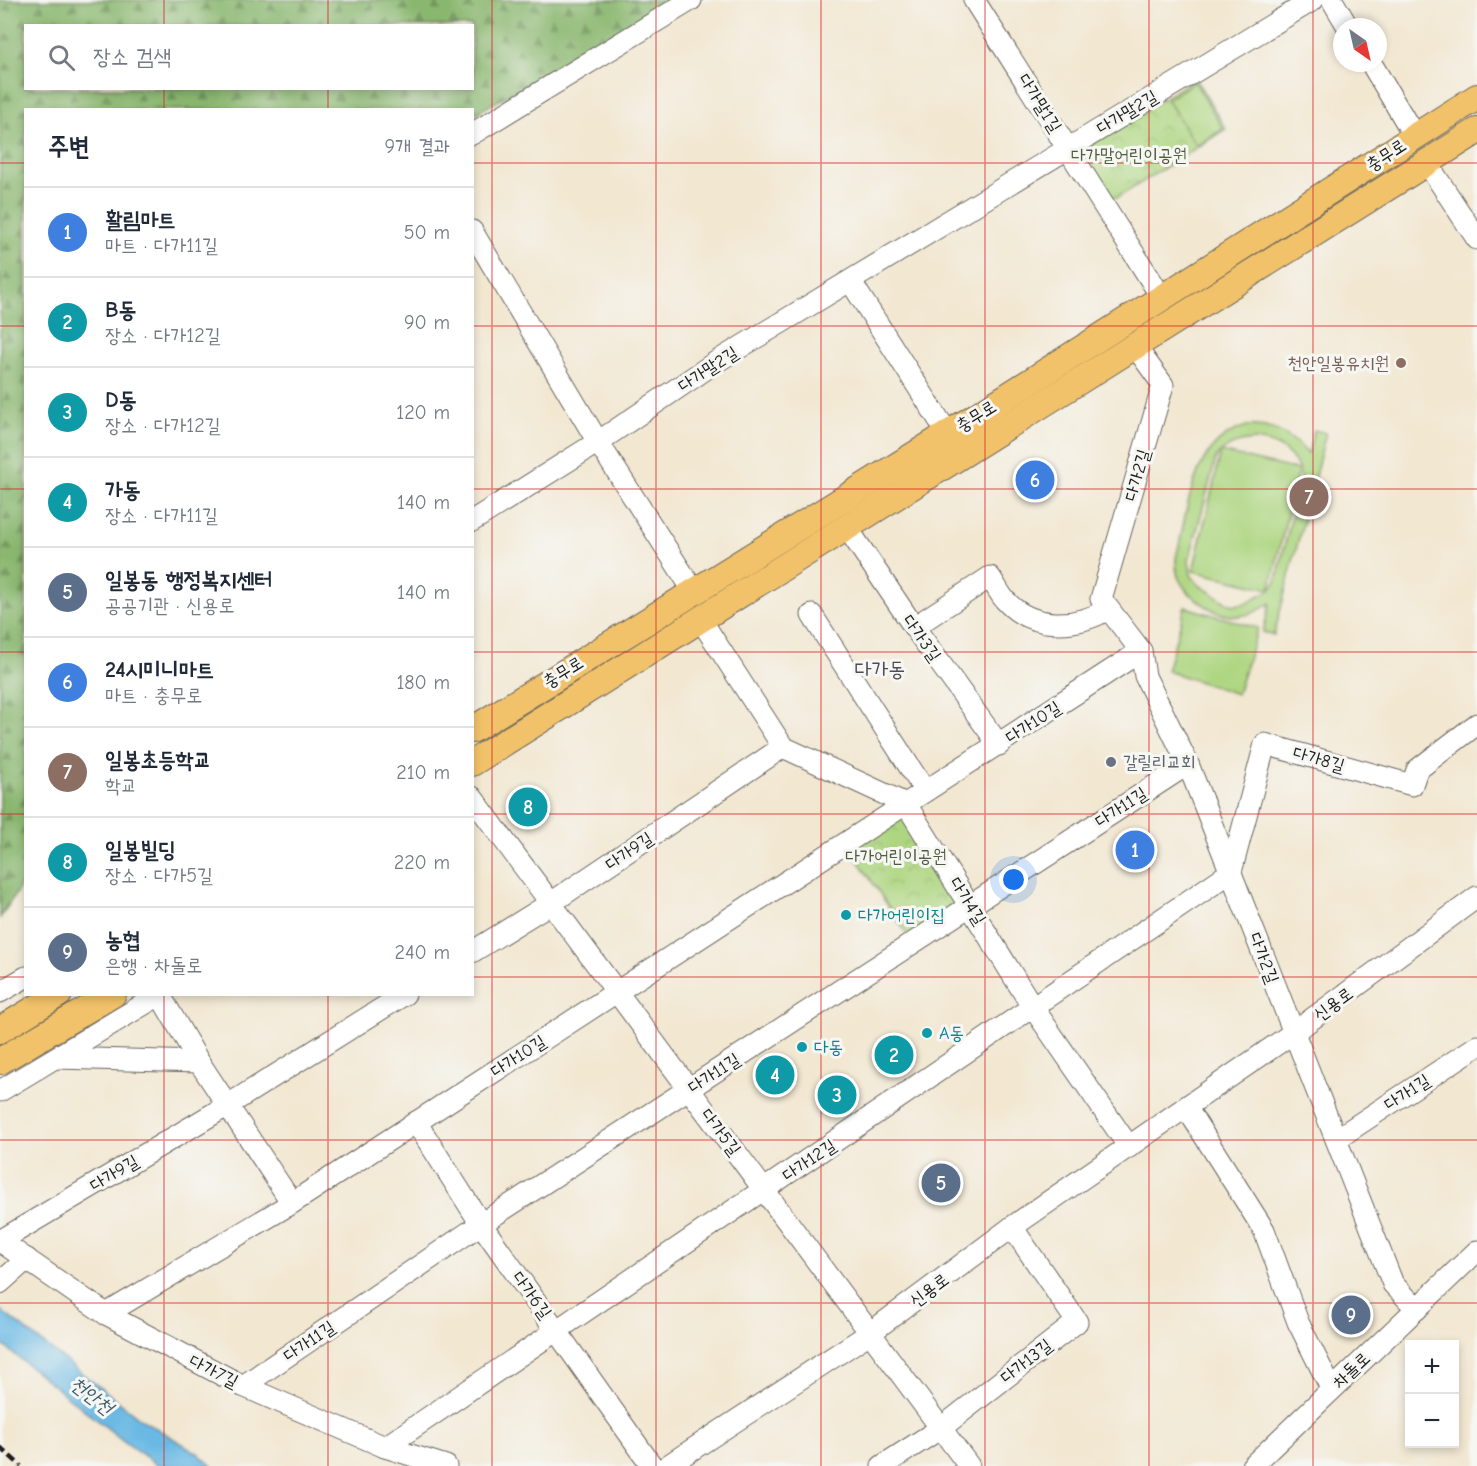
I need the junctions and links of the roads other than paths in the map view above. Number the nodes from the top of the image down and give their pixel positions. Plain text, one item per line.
1 (691, 0) edge
2 (974, 0) edge
3 (1313, 0) edge
4 (1332, 0) edge
5 (1343, 18) edge
6 (1376, 72) edge
7 (1477, 97) edge
8 (1477, 131) edge
9 (474, 133) edge
10 (1415, 137) junction
11 (1068, 148) junction
12 (1427, 163) junction
13 (474, 234) edge
14 (1477, 238) edge
15 (851, 282) junction
16 (1162, 298) junction
17 (1136, 346) junction
18 (948, 434) junction
19 (598, 442) junction
20 (474, 520) edge
21 (848, 529) junction
22 (693, 590) junction
23 (1108, 609) junction
24 (812, 615) dead end
25 (701, 620) junction
26 (914, 627) junction
27 (1141, 651) junction
28 (1477, 724) edge
29 (474, 729) edge
30 (999, 745) junction
31 (783, 747) junction
32 (474, 762) edge
33 (1188, 764) junction
34 (925, 791) junction
35 (474, 800) edge
36 (906, 804) junction
37 (1232, 872) junction
38 (1477, 897) edge
39 (551, 903) junction
40 (970, 905) junction
41 (474, 951) edge
42 (24, 978) edge
43 (0, 992) edge
44 (617, 992) junction
45 (110, 996) edge
46 (159, 996) edge
47 (162, 996) edge
48 (402, 996) edge
49 (51, 1000) edge
50 (1032, 1006) junction
51 (0, 1030) edge
52 (1293, 1033) junction
53 (1477, 1046) edge
54 (57, 1058) junction
55 (0, 1061) edge
56 (199, 1062) junction
57 (689, 1089) junction
58 (0, 1091) edge
59 (228, 1105) junction
60 (1186, 1107) junction
61 (416, 1122) junction
62 (1338, 1138) junction
63 (1129, 1147) junction
64 (764, 1190) junction
65 (292, 1203) junction
66 (481, 1224) junction
67 (1012, 1227) junction
68 (0, 1241) edge
69 (1477, 1251) edge
70 (24, 1263) junction
71 (0, 1283) edge
72 (1417, 1309) junction
73 (106, 1314) junction
74 (558, 1331) junction
75 (870, 1333) junction
76 (243, 1386) junction
77 (1331, 1388) junction
78 (941, 1428) junction
79 (385, 1447) junction
80 (446, 1466) edge
81 (652, 1466) edge
82 (668, 1466) edge
83 (882, 1466) edge
84 (969, 1466) edge
85 (1252, 1466) edge

1 - 9 street
2 - 11 street, 다가말1길
3 - 11 street, 다가말2길
4 - 5 street
6 - 10 street
7 - 10 main road, 충무로
8 - 12 main road, 충무로
10 - 16 main road, 충무로
11 - 15 street, 다가말2길
11 - 16 street, 다가말1길
12 - 14 street
12 - 17 main road, 충무로
13 - 19 street
15 - 18 street
15 - 19 street, 다가말2길
16 - 18 main road, 충무로
17 - 21 main road, 충무로
17 - 23 street, 다가2길
18 - 22 main road, 충무로
19 - 20 street, 다가말2길
19 - 22 street
21 - 25 main road, 충무로
21 - 26 street, 다가3길
22 - 29 main road, 충무로
23 - 26 street
23 - 27 street, 다가2길
24 - 34 street
25 - 31 street
25 - 32 main road, 충무로
26 - 30 street, 다가3길
27 - 30 street, 다가10길
27 - 33 street, 다가2길
28 - 37 street, 다가8길
30 - 34 street, 다가10길
31 - 36 street
31 - 39 street, 다가9길
33 - 37 street, 다가2길
33 - 40 street, 다가11길
34 - 36 street, 다가10길
35 - 39 street, 다가5길
36 - 40 street, 다가4길
36 - 44 street, 다가10길
37 - 50 street, 다가12길
37 - 52 street, 다가2길
38 - 52 street, 신용로
39 - 41 street, 다가9길
39 - 44 street, 다가5길
40 - 50 street, 다가4길
40 - 57 street, 다가11길
42 - 43 street
44 - 57 street, 다가5길
44 - 61 street, 다가10길
45 - 55 main road
46 - 54 street
47 - 56 street
48 - 59 street, 다가9길
49 - 51 main road
50 - 63 street, 다가4길
50 - 64 street, 다가12길
52 - 60 street, 신용로
52 - 62 street, 다가2길
53 - 62 street, 다가1길
54 - 56 street
54 - 58 street
56 - 59 street
57 - 64 street, 다가5길
57 - 66 street, 다가11길
59 - 65 street
59 - 68 street, 다가9길
60 - 63 street, 신용로
60 - 77 street
61 - 65 street, 다가10길
61 - 66 street, 다가6길
62 - 72 street, 다가2길
63 - 67 street, 신용로
64 - 74 street, 다가12길
64 - 75 street, 다가5길
65 - 73 street, 다가10길
66 - 74 street, 다가6길
66 - 76 street, 다가11길
67 - 75 street, 신용로
67 - 78 street, 다가13길
68 - 70 street, 다가7길
69 - 72 street, 차돌로
70 - 71 street
70 - 73 street, 다가7길
72 - 77 street, 차돌로
73 - 76 street, 다가7길
74 - 79 street, 다가12길
74 - 81 street, 다가6길
75 - 78 street, 다가5길
75 - 82 street, 신용로
76 - 79 street, 다가7길
77 - 85 street, 차돌로
78 - 83 street, 다가13길
78 - 84 street, 다가5길
79 - 80 street, 다가7길

